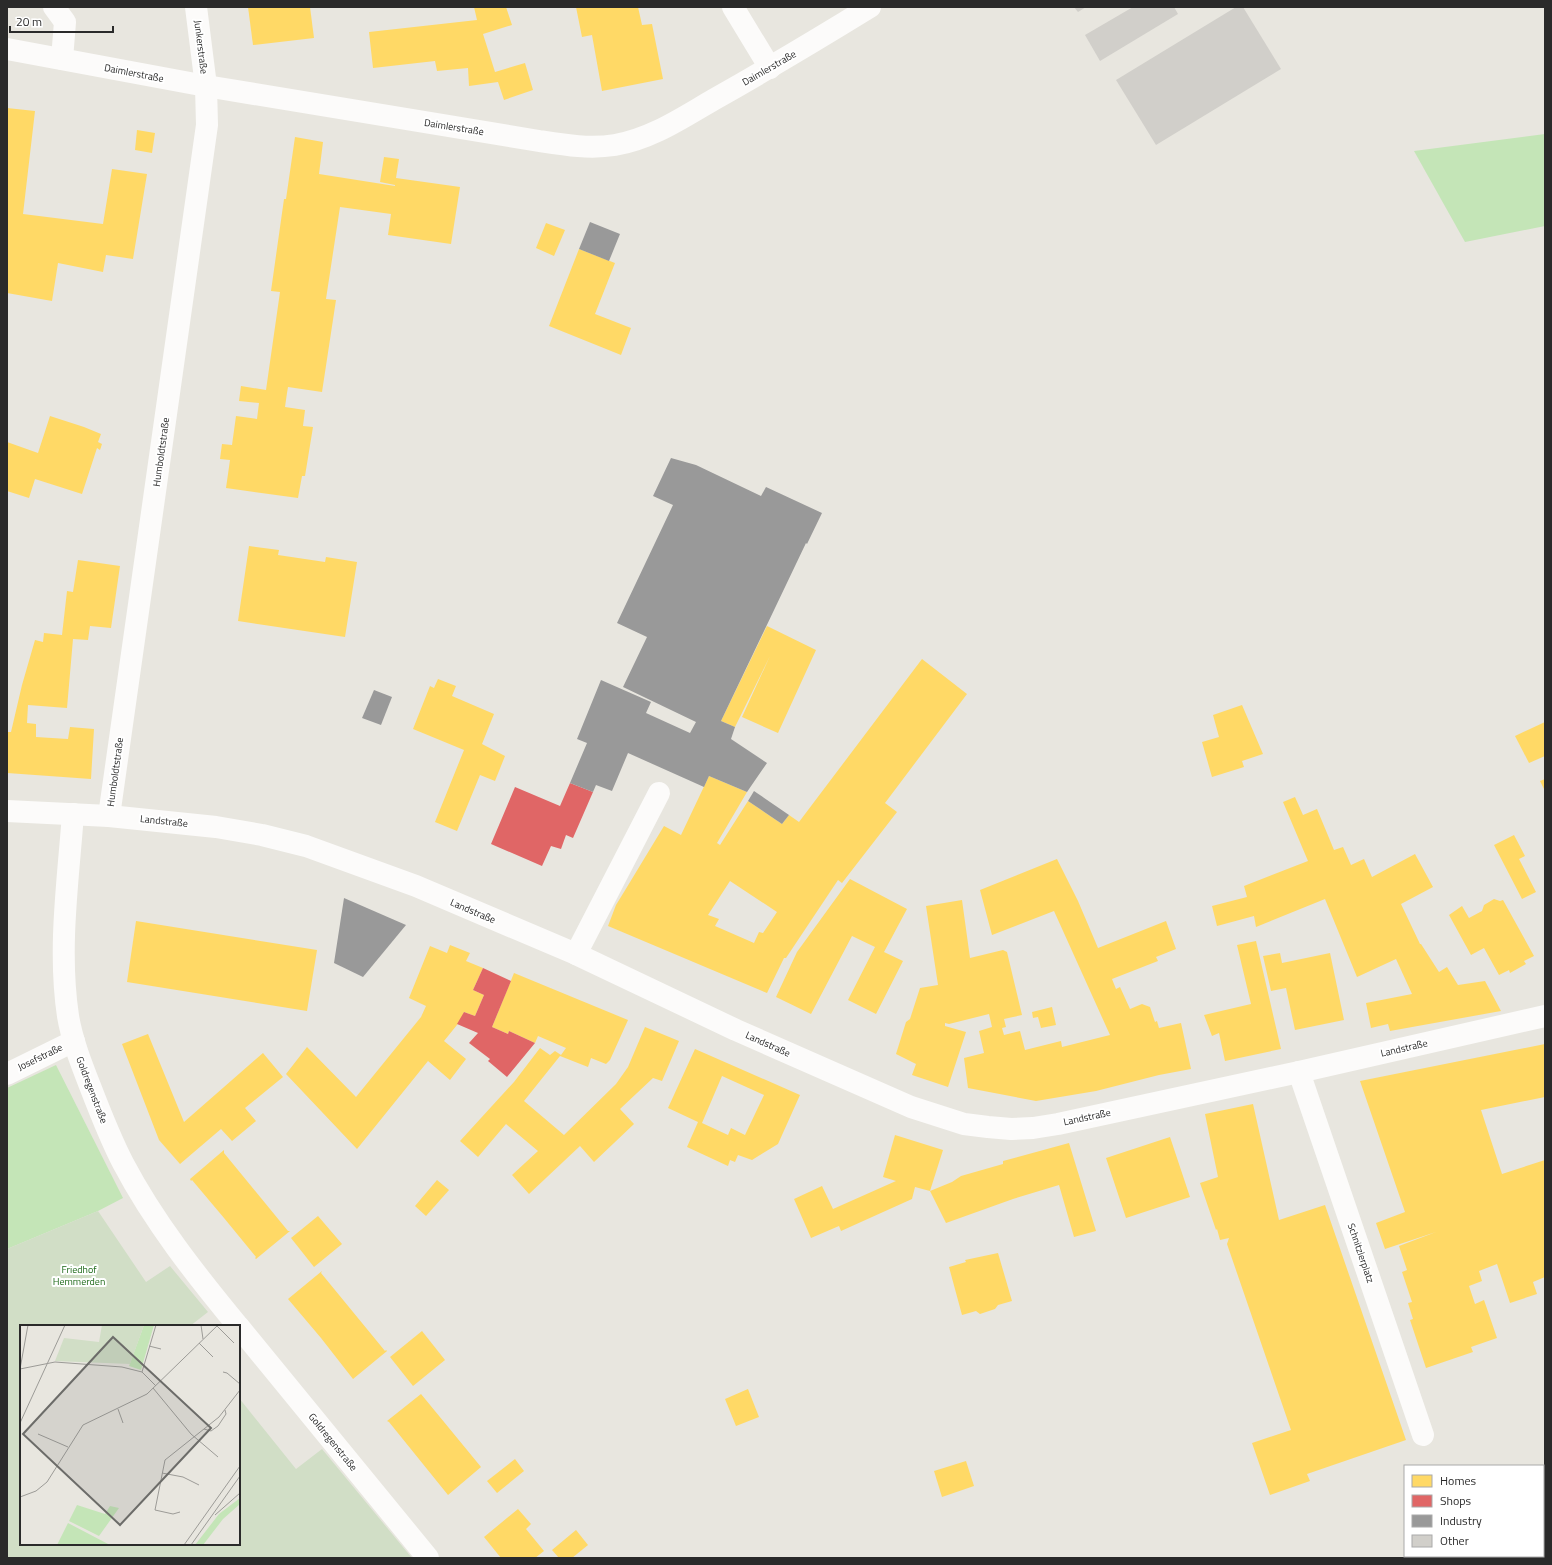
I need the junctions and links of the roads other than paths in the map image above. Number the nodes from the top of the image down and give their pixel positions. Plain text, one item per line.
1 (54, 7) edge
2 (196, 7) edge
3 (733, 7) edge
4 (870, 7) edge
5 (7, 49) edge
6 (62, 59) junction
7 (770, 68) junction
8 (206, 86) junction
9 (659, 793) dead end
10 (7, 811) edge
11 (73, 814) junction
12 (109, 816) junction
13 (576, 954) junction
14 (1545, 1016) edge
15 (74, 1041) junction
16 (1299, 1072) junction
17 (7, 1074) edge
18 (238, 1325) edge
19 (240, 1327) edge
20 (1424, 1435) dead end
21 (428, 1558) edge

1 - 6 street
2 - 8 street, Junkerstraße
3 - 7 street
4 - 7 street, Daimlerstraße
5 - 6 street, Daimlerstraße
6 - 8 street, Daimlerstraße
7 - 8 street, Daimlerstraße
8 - 12 street, Humboldtstraße
9 - 13 street
10 - 11 street, Landstraße
11 - 12 street, Landstraße
11 - 15 street, Goldregenstraße
12 - 13 street, Landstraße
13 - 16 street, Landstraße
14 - 16 street, Landstraße
15 - 17 street, Josefstraße
15 - 18 street, Goldregenstraße
16 - 20 street, Schnitzlerplatz
19 - 21 street, Goldregenstraße

